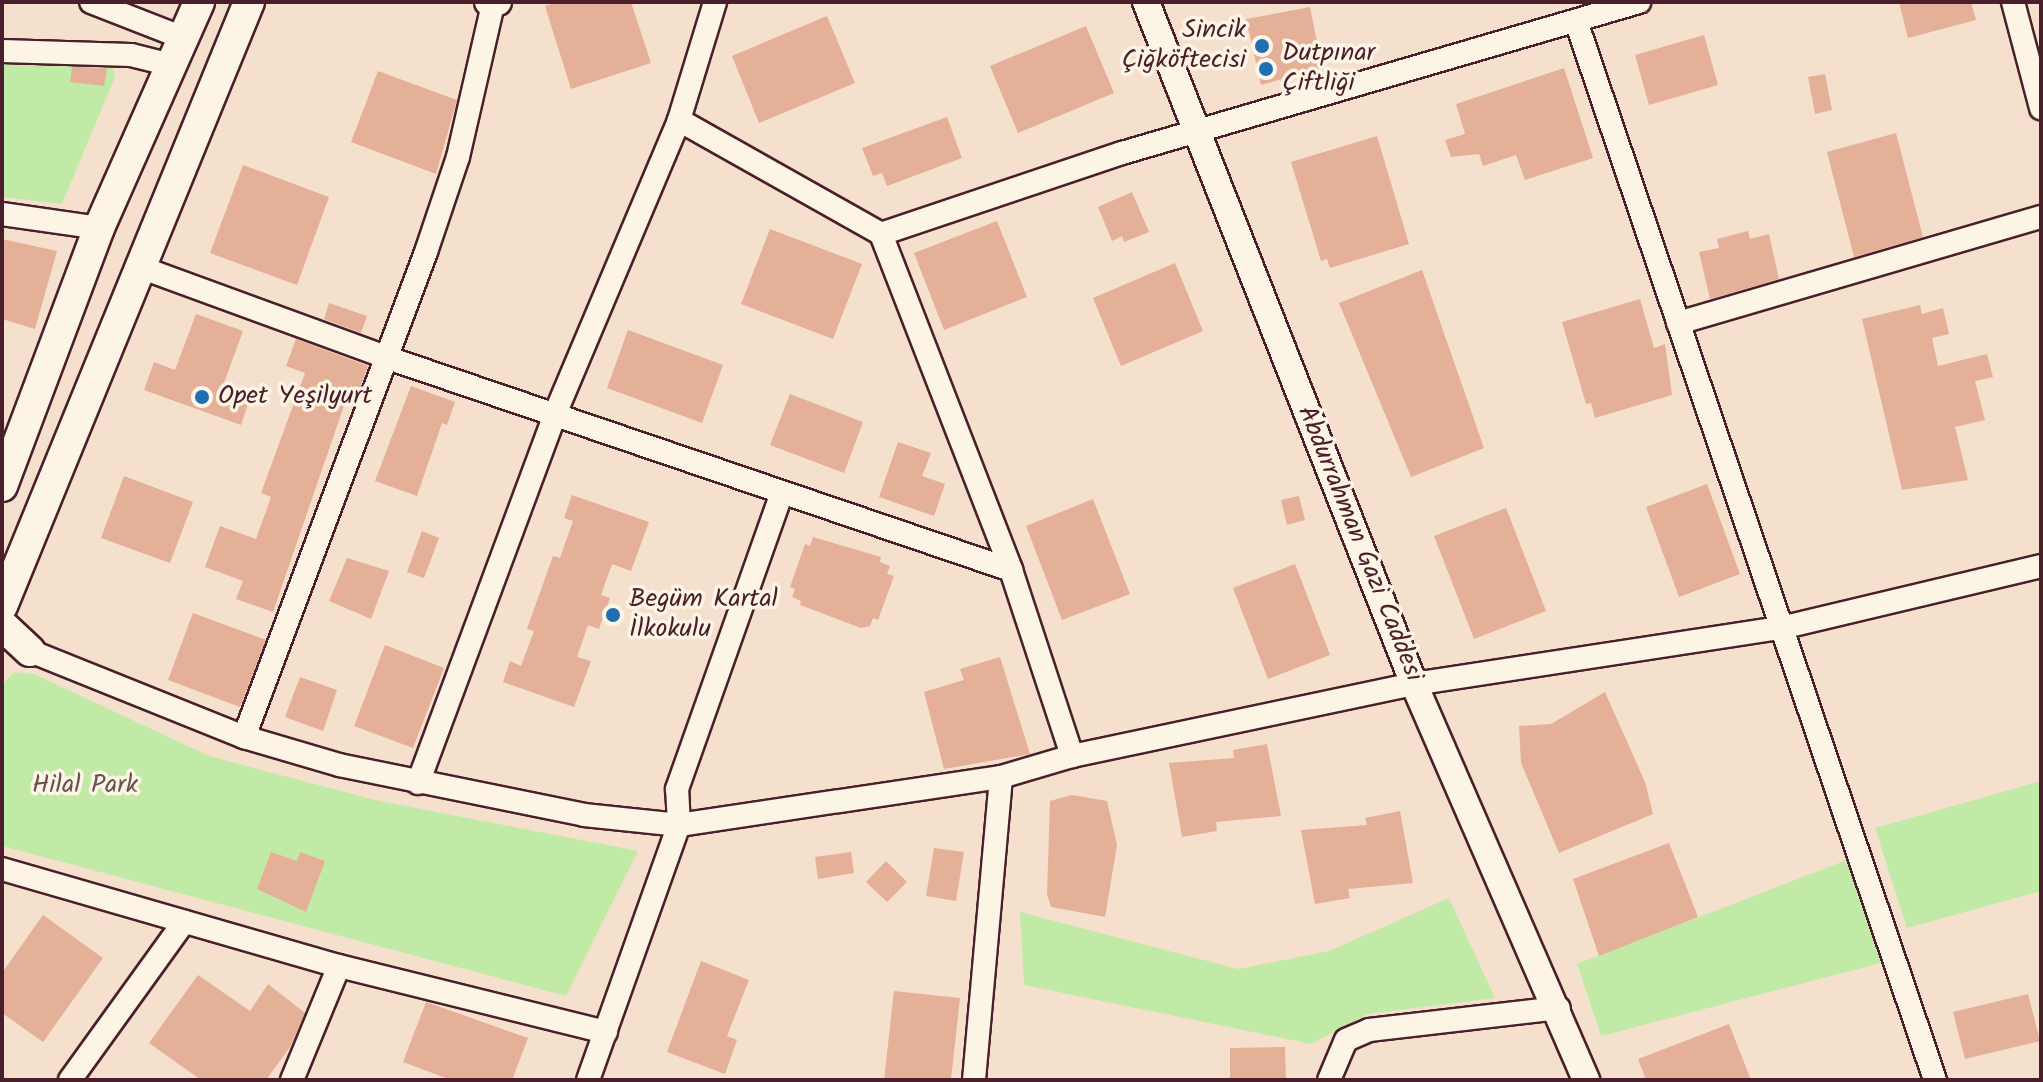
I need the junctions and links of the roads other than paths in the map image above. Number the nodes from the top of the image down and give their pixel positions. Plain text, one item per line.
1 (91, 2) edge
2 (199, 2) edge
3 (249, 2) edge
4 (715, 2) edge
5 (1146, 2) edge
6 (1639, 2) edge
7 (2013, 2) edge
8 (493, 3) edge
9 (1576, 21) junction
10 (181, 37) junction
11 (2, 51) edge
12 (167, 64) junction
13 (2041, 108) edge
14 (679, 120) junction
15 (1196, 131) junction
16 (2, 214) edge
17 (2041, 217) edge
18 (99, 228) junction
19 (881, 234) junction
20 (137, 266) junction
21 (1678, 323) junction
22 (388, 358) junction
23 (555, 414) junction
24 (2, 486) edge
25 (782, 493) junction
26 (2041, 566) edge
27 (1011, 570) junction
28 (2, 606) edge
29 (2, 625) edge
30 (1781, 628) junction
31 (16, 651) edge
32 (1414, 684) junction
33 (244, 737) junction
34 (1072, 756) junction
35 (1001, 777) junction
36 (418, 783) junction
37 (679, 825) junction
38 (2, 869) edge
39 (184, 922) junction
40 (339, 966) junction
41 (1559, 1008) junction
42 (606, 1032) junction
43 (302, 1057) junction
44 (70, 1080) edge
45 (284, 1080) edge
46 (292, 1080) edge
47 (588, 1080) edge
48 (974, 1080) edge
49 (1329, 1080) edge
50 (1586, 1080) edge
51 (1935, 1080) edge

1 - 10 street
2 - 10 main road
3 - 20 main road
4 - 14 street
5 - 15 street, Abdurrahman Gazi Caddesi
6 - 9 street
7 - 13 street
8 - 22 street
9 - 15 street
9 - 21 street
10 - 12 main road
11 - 12 street
12 - 18 main road
14 - 19 street
14 - 23 street
15 - 19 street
15 - 32 street, Abdurrahman Gazi Caddesi
16 - 18 street
17 - 21 street
18 - 24 main road
19 - 27 street
20 - 22 street
20 - 28 main road
21 - 30 street
22 - 23 street
22 - 33 street
23 - 25 street
23 - 36 street
25 - 27 street
25 - 37 street
26 - 30 street
27 - 34 street
29 - 31 main road
30 - 32 street
30 - 51 street
31 - 33 street
32 - 34 street
32 - 41 street, Abdurrahman Gazi Caddesi
33 - 36 street
34 - 35 street
35 - 37 street
35 - 48 street
36 - 37 street
37 - 42 street
38 - 39 street
39 - 40 street
39 - 44 street
40 - 42 street
40 - 43 street
41 - 49 street
41 - 50 street, Abdurrahman Gazi Caddesi
42 - 47 street
43 - 45 street
43 - 46 street

